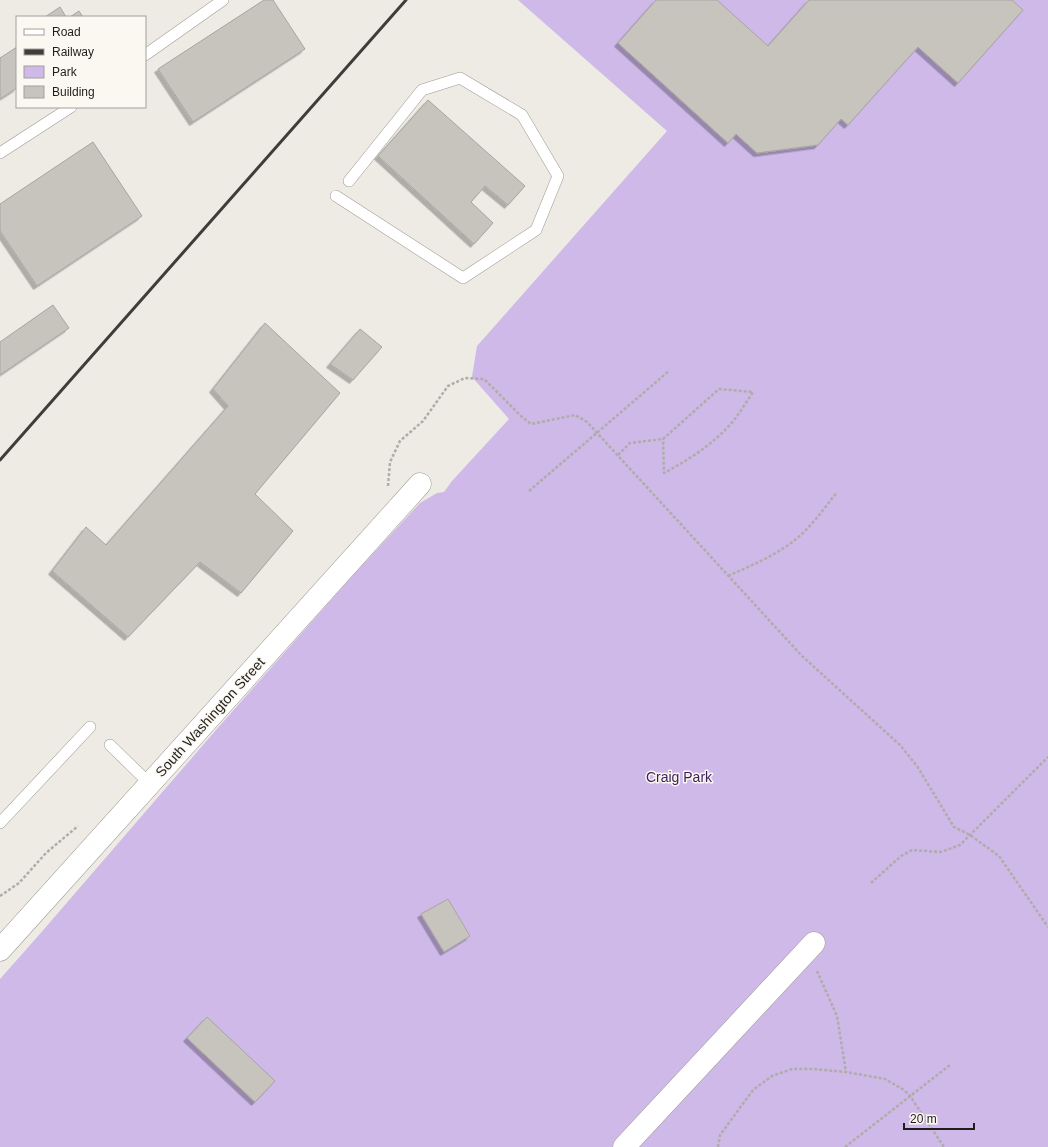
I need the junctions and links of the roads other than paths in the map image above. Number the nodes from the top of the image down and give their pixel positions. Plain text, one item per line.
1 (223, 0) edge
2 (146, 54) edge
3 (69, 108) edge
4 (0, 152) edge
5 (349, 181) dead end
6 (336, 196) dead end
7 (420, 484) dead end
8 (90, 727) dead end
9 (110, 745) dead end
10 (150, 784) junction
11 (0, 823) edge
12 (810, 947) road end
13 (0, 950) edge
14 (624, 1147) edge

1 - 2 lane
3 - 4 lane
5 - 6 lane
7 - 10 street, South Washington Street
8 - 11 lane
9 - 10 lane
10 - 13 street, South Washington Street
12 - 14 street

